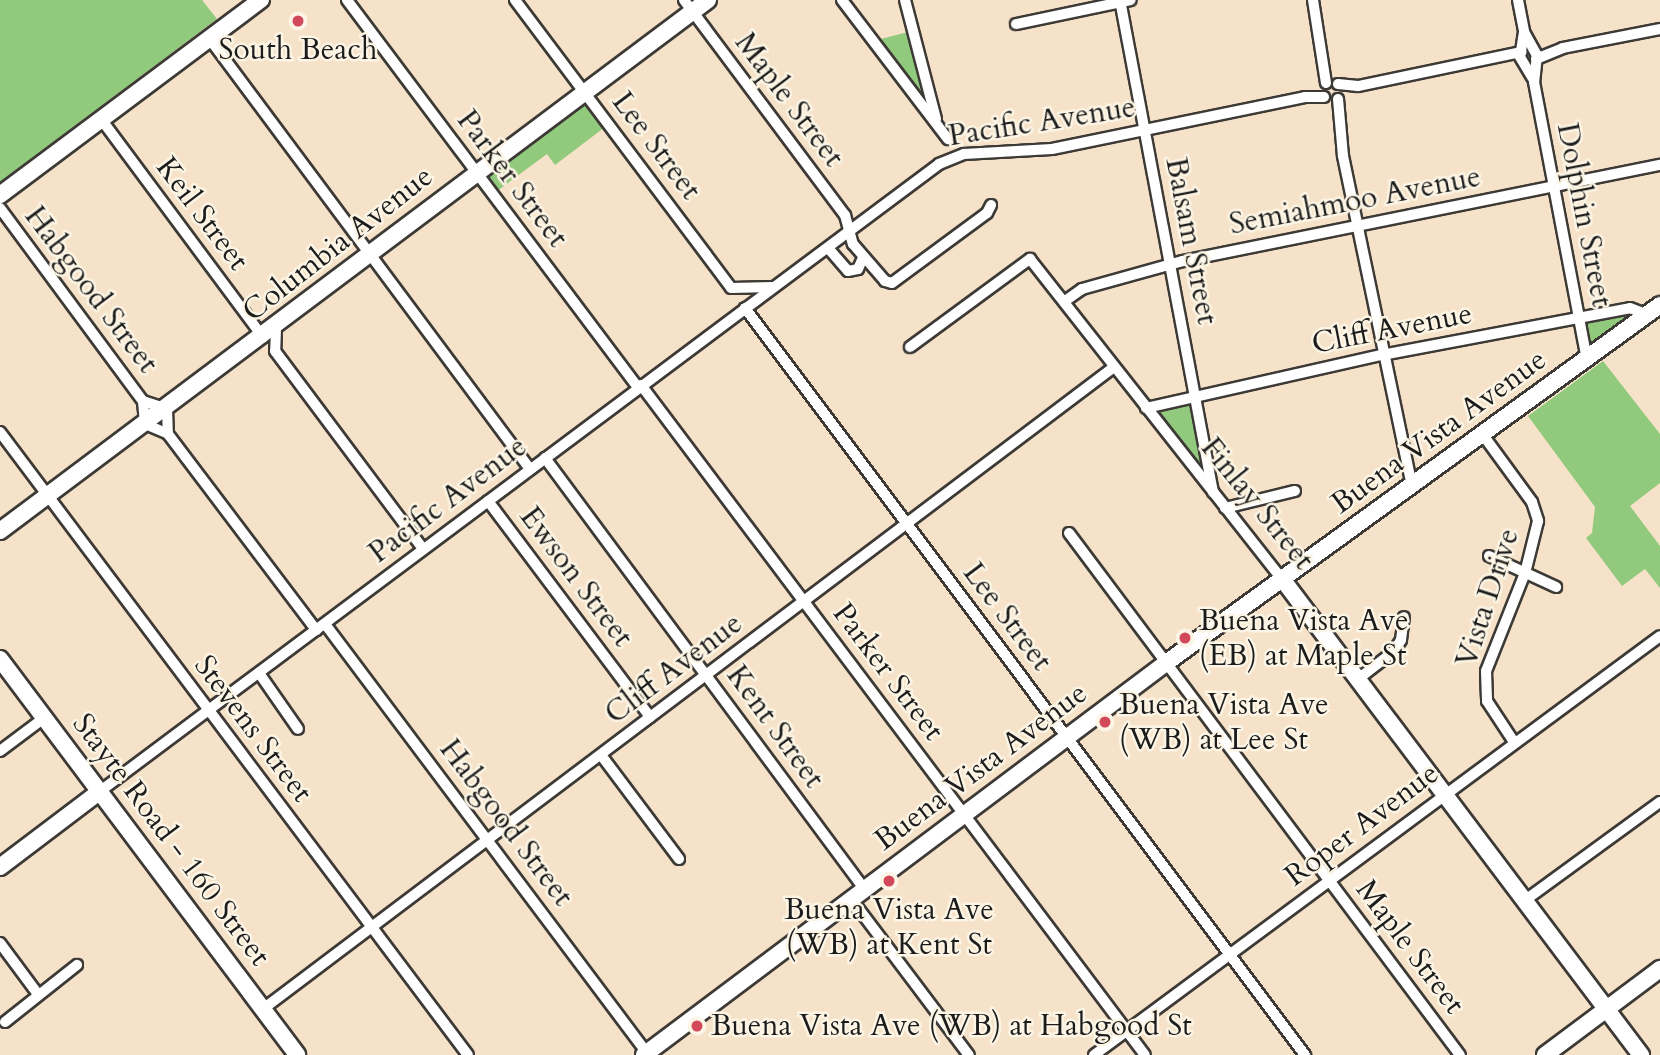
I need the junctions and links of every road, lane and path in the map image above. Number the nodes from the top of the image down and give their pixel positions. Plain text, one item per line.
1 (261, 0) edge
2 (347, 0) edge
3 (515, 0) edge
4 (708, 0) edge
5 (842, 0) edge
6 (905, 0) edge
7 (1313, 0) edge
8 (1518, 0) edge
9 (1124, 1) edge
10 (688, 6) edge
11 (1016, 24) dead end
12 (1660, 29) edge
13 (209, 38) junction
14 (1528, 55) junction
15 (1331, 91) junction
16 (584, 92) junction
17 (102, 119) junction
18 (939, 127) junction
19 (1144, 131) junction
20 (948, 139) dead end
21 (1660, 165) edge
22 (477, 173) junction
23 (1553, 186) junction
24 (0, 195) edge
25 (991, 205) dead end
26 (0, 208) edge
27 (1357, 225) junction
28 (849, 232) junction
29 (828, 248) junction
30 (371, 256) junction
31 (863, 258) junction
32 (1171, 265) junction
33 (774, 287) junction
34 (1065, 301) junction
35 (745, 308) junction
36 (1654, 310) edge
37 (1579, 318) junction
38 (264, 337) junction
39 (910, 347) dead end
40 (275, 351) junction
41 (1382, 355) junction
42 (1587, 359) junction
43 (1114, 367) junction
44 (640, 387) junction
45 (1197, 396) junction
46 (143, 401) junction
47 (167, 408) junction
48 (1146, 408) junction
49 (145, 424) junction
50 (0, 432) edge
51 (168, 434) junction
52 (1483, 435) junction
53 (545, 458) junction
54 (530, 469) junction
55 (1412, 488) junction
56 (1296, 491) dead end
57 (1213, 492) junction
58 (48, 496) junction
59 (488, 500) junction
60 (1225, 508) junction
61 (907, 525) junction
62 (0, 531) edge
63 (1069, 533) dead end
64 (423, 549) junction
65 (1489, 556) dead end
66 (1525, 573) junction
67 (1283, 580) junction
68 (1556, 587) dead end
69 (804, 602) junction
70 (1404, 617) dead end
71 (320, 627) junction
72 (1660, 636) edge
73 (0, 659) edge
74 (1166, 663) junction
75 (259, 673) junction
76 (707, 675) junction
77 (1358, 679) junction
78 (208, 711) junction
79 (650, 717) junction
80 (44, 718) junction
81 (298, 729) dead end
82 (1067, 738) junction
83 (1514, 742) junction
84 (0, 751) edge
85 (601, 755) junction
86 (99, 792) junction
87 (1444, 794) junction
88 (1660, 802) edge
89 (965, 815) junction
90 (489, 839) junction
91 (679, 859) dead end
92 (0, 867) edge
93 (1329, 880) junction
94 (859, 895) junction
95 (1524, 901) junction
96 (372, 926) junction
97 (0, 943) edge
98 (1229, 954) junction
99 (77, 965) dead end
100 (1660, 969) edge
101 (37, 993) junction
102 (262, 1009) junction
103 (1606, 1009) junction
104 (5, 1022) dead end
105 (1127, 1031) junction
106 (646, 1054) edge
107 (297, 1055) edge
108 (468, 1055) edge
109 (969, 1055) edge
110 (1094, 1055) edge
111 (1145, 1055) edge
112 (1305, 1055) edge
113 (1460, 1055) edge
114 (1545, 1055) edge
115 (1641, 1055) edge

1 - 13 street
2 - 22 street, Parker Street
3 - 16 street, Lee Street
4 - 10 street, Columbia Avenue
5 - 18 street
6 - 18 street
7 - 15 street
8 - 14 street
9 - 11 street
9 - 19 street, Balsam Street
10 - 16 street, Columbia Avenue
10 - 28 street, Maple Street
12 - 14 street, Pacific Avenue
13 - 17 street
13 - 30 street
14 - 15 street, Pacific Avenue
14 - 23 street, Dolphin Street
15 - 19 street, Pacific Avenue
15 - 27 street
16 - 22 street, Columbia Avenue
16 - 33 street, Lee Street
17 - 24 street
17 - 38 street, Keil Street
18 - 20 street
19 - 28 street, Pacific Avenue
19 - 32 street, Balsam Street
21 - 23 street, Semiahmoo Avenue
22 - 30 street, Columbia Avenue
22 - 44 street, Parker Street
23 - 27 street, Semiahmoo Avenue
23 - 37 street, Dolphin Street
25 - 31 street
26 - 46 street, Habgood Street
27 - 32 street, Semiahmoo Avenue
27 - 41 street
28 - 29 street, Pacific Avenue
28 - 31 street
29 - 31 street
29 - 33 street, Pacific Avenue
30 - 38 street, Columbia Avenue
30 - 54 street
32 - 34 street, Semiahmoo Avenue
32 - 45 street, Balsam Street
33 - 35 street, Pacific Avenue
34 - 39 street, Finlay Street
34 - 43 street, Finlay Street
35 - 44 street, Pacific Avenue
35 - 61 street, Lee Street
36 - 37 street, Cliff Avenue
36 - 42 street, Buena Vista Avenue
37 - 41 street, Cliff Avenue
37 - 42 street, Dolphin Street
38 - 40 street
38 - 40 street
38 - 47 street, Columbia Avenue
40 - 64 street
41 - 45 street, Cliff Avenue
41 - 55 street
42 - 52 street, Buena Vista Avenue
43 - 48 street, Finlay Street
43 - 61 street, Cliff Avenue
44 - 53 street, Pacific Avenue
44 - 69 street, Parker Street
45 - 48 street, Cliff Avenue
45 - 57 street, Balsam Street
46 - 47 street, Habgood Street
46 - 49 street, Habgood Street
47 - 49 street, Columbia Avenue
47 - 51 street, Habgood Street
48 - 57 street, Finlay Street
49 - 51 street, Habgood Street
49 - 58 street, Columbia Avenue
50 - 58 street, Stevens Street
51 - 71 street, Habgood Street
52 - 55 street, Buena Vista Avenue
52 - 66 street, Vista Drive
53 - 54 street, Pacific Avenue
53 - 76 street, Kent Street
54 - 59 street, Pacific Avenue
55 - 67 street, Buena Vista Avenue
56 - 60 street
57 - 60 street, Finlay Street
58 - 62 street, Columbia Avenue
58 - 78 street, Stevens Street
59 - 64 street, Pacific Avenue
59 - 79 street, Ewson Street
60 - 67 street, Finlay Street
61 - 69 street, Cliff Avenue
61 - 82 street, Lee Street
63 - 74 street, Maple Street
64 - 71 street, Pacific Avenue
65 - 66 street
66 - 68 street
66 - 83 street, Vista Drive
67 - 74 street, Buena Vista Avenue
67 - 77 street, Finlay Street
69 - 76 street, Cliff Avenue
69 - 89 street, Parker Street
70 - 77 street
71 - 75 street, Pacific Avenue
71 - 90 street, Habgood Street
72 - 83 street, Roper Avenue
73 - 80 street, Stayte Road - 160 Street
74 - 82 street, Buena Vista Avenue
74 - 93 street, Maple Street
75 - 78 street, Pacific Avenue
75 - 81 street
76 - 79 street, Cliff Avenue
76 - 94 street, Kent Street
77 - 87 street, Finlay Street
78 - 86 street, Pacific Avenue
78 - 96 street, Stevens Street
79 - 85 street, Cliff Avenue
80 - 84 street
80 - 86 street, Stayte Road - 160 Street
82 - 89 street, Buena Vista Avenue
82 - 98 street, Lee Street
83 - 87 street, Roper Avenue
85 - 90 street, Cliff Avenue
85 - 91 street
86 - 92 street
86 - 102 street, Stayte Road - 160 Street
87 - 93 street, Roper Avenue
87 - 95 street, Finlay Street
88 - 95 street
89 - 94 street, Buena Vista Avenue
89 - 105 street, Parker Street
90 - 96 street, Cliff Avenue
90 - 106 street, Habgood Street
93 - 98 street, Roper Avenue
93 - 113 street, Maple Street
94 - 106 street, Buena Vista Avenue
94 - 109 street, Kent Street
95 - 103 street, Finlay Street
96 - 102 street, Cliff Avenue
96 - 108 street, Stevens Street
97 - 101 street
98 - 105 street, Roper Avenue
98 - 112 street, Lee Street
99 - 101 street
100 - 103 street
101 - 104 street
102 - 107 street, Stayte Road - 160 Street
103 - 114 street
103 - 115 street, Finlay Street
105 - 110 street, Roper Avenue
105 - 111 street, Parker Street

